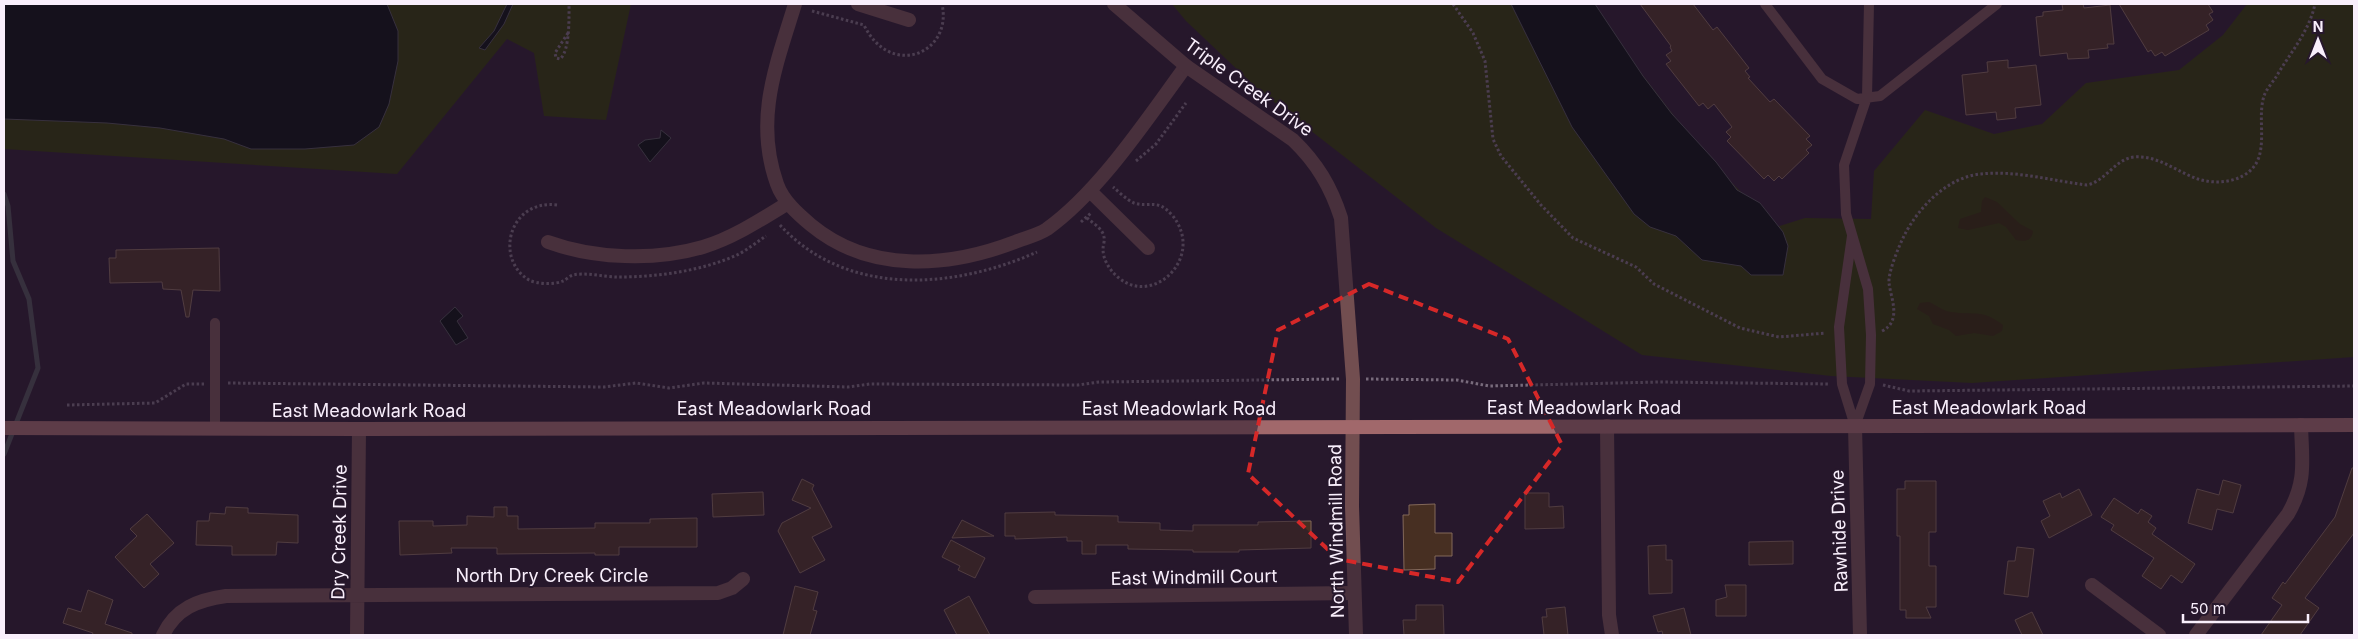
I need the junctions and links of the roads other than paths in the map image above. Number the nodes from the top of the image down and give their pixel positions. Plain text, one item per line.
1 (795, 4) edge
2 (858, 4) edge
3 (1114, 4) edge
4 (1765, 4) edge
5 (1869, 4) edge
6 (1997, 4) edge
7 (909, 20) dead end
8 (1186, 66) junction
9 (1867, 98) junction
10 (1090, 191) junction
11 (788, 203) junction
12 (1853, 233) junction
13 (548, 242) dead end
14 (1148, 248) dead end
15 (215, 323) dead end
16 (2301, 425) junction
17 (2354, 425) edge
18 (1353, 426) junction
19 (1607, 426) junction
20 (1855, 426) junction
21 (4, 428) edge
22 (215, 429) junction
23 (359, 429) junction
24 (743, 579) dead end
25 (2092, 585) dead end
26 (1354, 593) junction
27 (357, 595) junction
28 (1035, 597) dead end
29 (163, 635) edge
30 (357, 635) edge
31 (1356, 635) edge
32 (1612, 635) edge
33 (1860, 635) edge
34 (2159, 635) edge
35 (2196, 635) edge

1 - 11 street
2 - 7 street
3 - 8 street, Triple Creek Drive
4 - 9 lane
5 - 9 lane
6 - 9 lane
8 - 10 street
8 - 18 street, Triple Creek Drive
9 - 12 lane
10 - 11 street
10 - 14 street
11 - 13 street
12 - 20 lane
12 - 20 lane
15 - 22 lane
16 - 17 main road, East Meadowlark Road
16 - 20 main road, East Meadowlark Road
16 - 35 street
18 - 19 main road, East Meadowlark Road
18 - 23 main road, East Meadowlark Road
18 - 26 street, North Windmill Road
19 - 20 main road, East Meadowlark Road
19 - 32 street
20 - 33 street, Rawhide Drive
21 - 22 main road, East Meadowlark Road
22 - 23 main road, East Meadowlark Road
23 - 27 street, Dry Creek Drive
24 - 27 street, North Dry Creek Circle
25 - 34 street
26 - 28 street, East Windmill Court
26 - 31 street, North Windmill Road
27 - 29 street, North Dry Creek Circle
27 - 30 street, Dry Creek Drive

